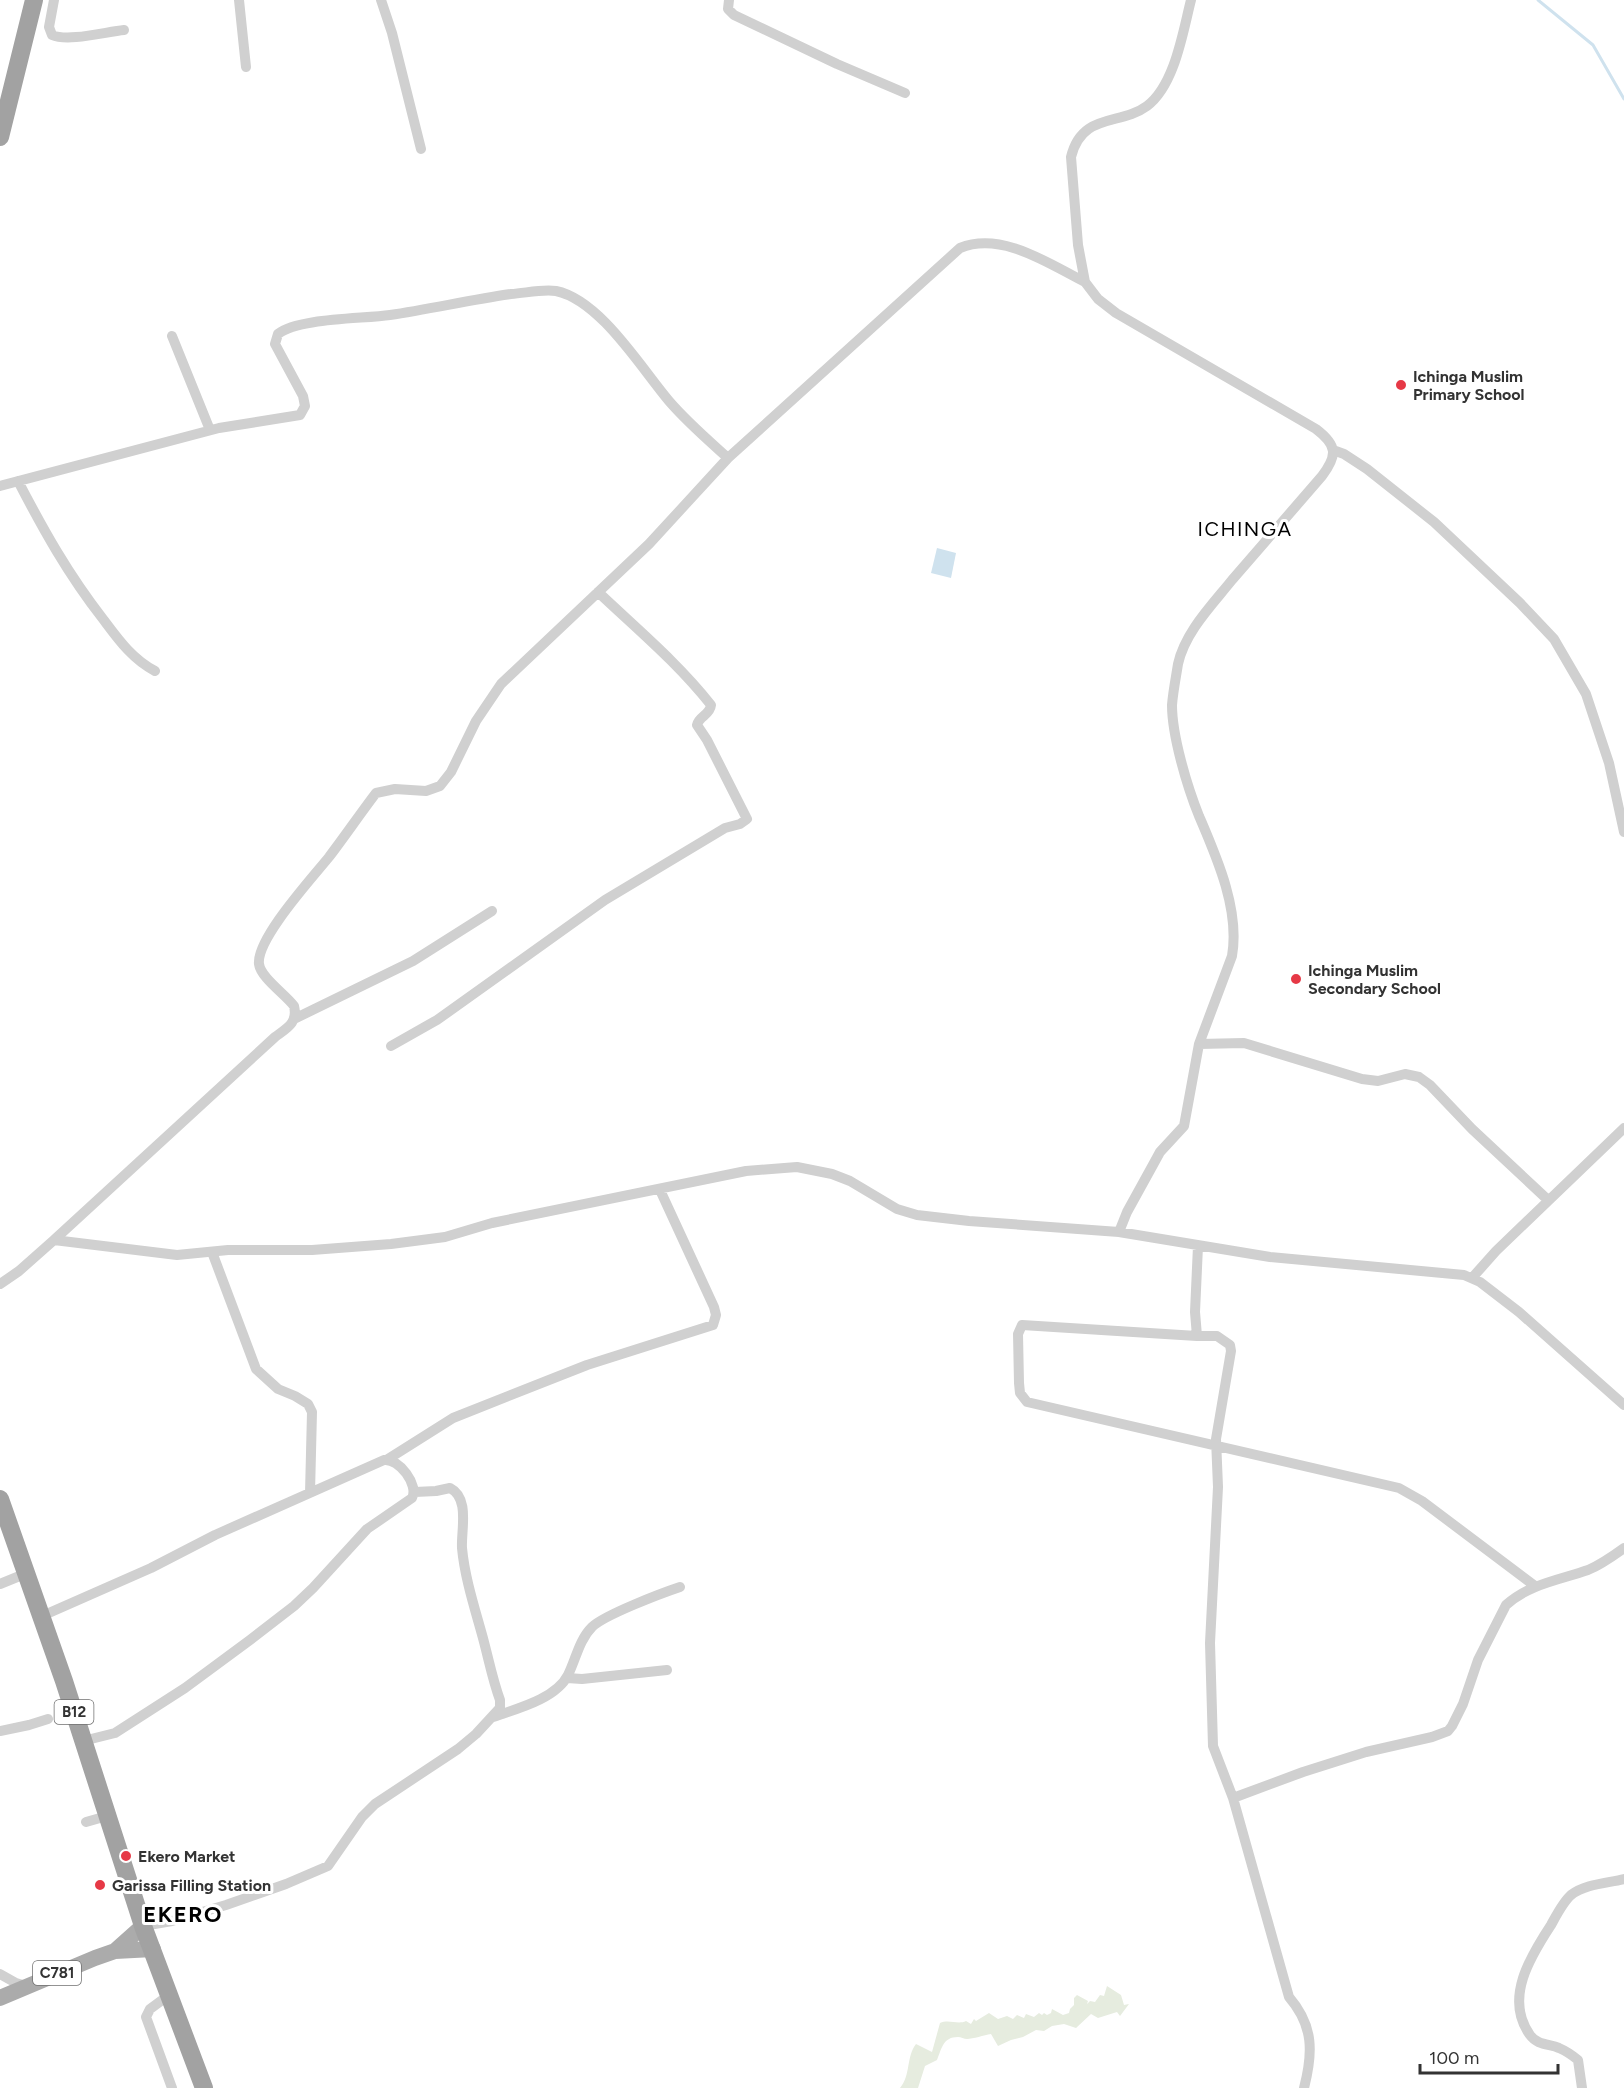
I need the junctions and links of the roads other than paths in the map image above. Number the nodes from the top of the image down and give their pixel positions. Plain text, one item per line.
1 (34, 0) edge
2 (54, 0) edge
3 (238, 0) edge
4 (381, 0) edge
5 (729, 0) edge
6 (1191, 0) edge
7 (124, 30) dead end
8 (246, 67) dead end
9 (905, 93) dead end
10 (0, 136) edge
11 (421, 149) dead end
12 (1085, 282) junction
13 (172, 336) dead end
14 (210, 430) junction
15 (1333, 450) junction
16 (728, 458) junction
17 (18, 481) junction
18 (0, 486) edge
19 (598, 592) junction
20 (155, 671) dead end
21 (1624, 832) edge
22 (492, 911) dead end
23 (294, 1019) junction
24 (1199, 1044) junction
25 (392, 1046) dead end
26 (1624, 1128) edge
27 (660, 1190) junction
28 (1548, 1200) junction
29 (1119, 1232) junction
30 (54, 1240) junction
31 (1198, 1246) junction
32 (212, 1252) junction
33 (1472, 1278) junction
34 (0, 1284) edge
35 (1197, 1336) junction
36 (1624, 1405) edge
37 (1216, 1445) junction
38 (388, 1459) junction
39 (415, 1492) junction
40 (310, 1493) junction
41 (0, 1499) edge
42 (1624, 1548) edge
43 (27, 1573) junction
44 (0, 1584) edge
45 (1535, 1586) junction
46 (680, 1587) dead end
47 (42, 1616) junction
48 (667, 1670) dead end
49 (567, 1678) junction
50 (490, 1718) junction
51 (48, 1719) dead end
52 (0, 1731) edge
53 (83, 1741) junction
54 (1233, 1797) junction
55 (107, 1816) junction
56 (86, 1822) dead end
57 (1624, 1879) edge
58 (143, 1926) junction
59 (153, 1949) junction
60 (115, 1951) junction
61 (0, 1974) edge
62 (26, 1986) junction
63 (169, 1995) junction
64 (0, 1998) edge
65 (172, 2088) edge
66 (204, 2088) edge
67 (1304, 2088) edge
68 (1582, 2088) edge

1 - 10 highway
2 - 7 street
3 - 8 street
4 - 11 street
5 - 9 street
6 - 12 street
12 - 15 street
12 - 16 street
13 - 14 street
14 - 16 street
14 - 17 street
15 - 21 street
15 - 24 street
16 - 19 street
17 - 18 street
17 - 20 street
19 - 23 street
19 - 25 street
22 - 23 street
23 - 30 street
24 - 28 street
24 - 29 street
26 - 28 street
27 - 29 street
27 - 32 street
27 - 38 street
28 - 33 street
29 - 31 street
30 - 32 street
30 - 34 street
31 - 33 street
31 - 35 street
32 - 40 street
33 - 36 street
35 - 37 street
35 - 37 street
37 - 45 street
37 - 54 street
38 - 39 street
38 - 40 street
39 - 50 street
39 - 53 street
40 - 47 street
41 - 43 highway, B12
42 - 45 street
43 - 44 street
43 - 47 highway, B12
45 - 54 street
46 - 49 street
47 - 53 highway, B12
48 - 49 street
49 - 50 street
50 - 58 street
51 - 52 street
53 - 55 highway, B12
54 - 67 street
55 - 56 street
55 - 58 highway, B12
57 - 68 street
58 - 59 highway, B12
58 - 60 main road, C781
59 - 60 main road, C781
59 - 63 highway, B12
60 - 62 main road, C781
61 - 62 street
62 - 64 main road, C781
63 - 65 street
63 - 66 highway, B12

